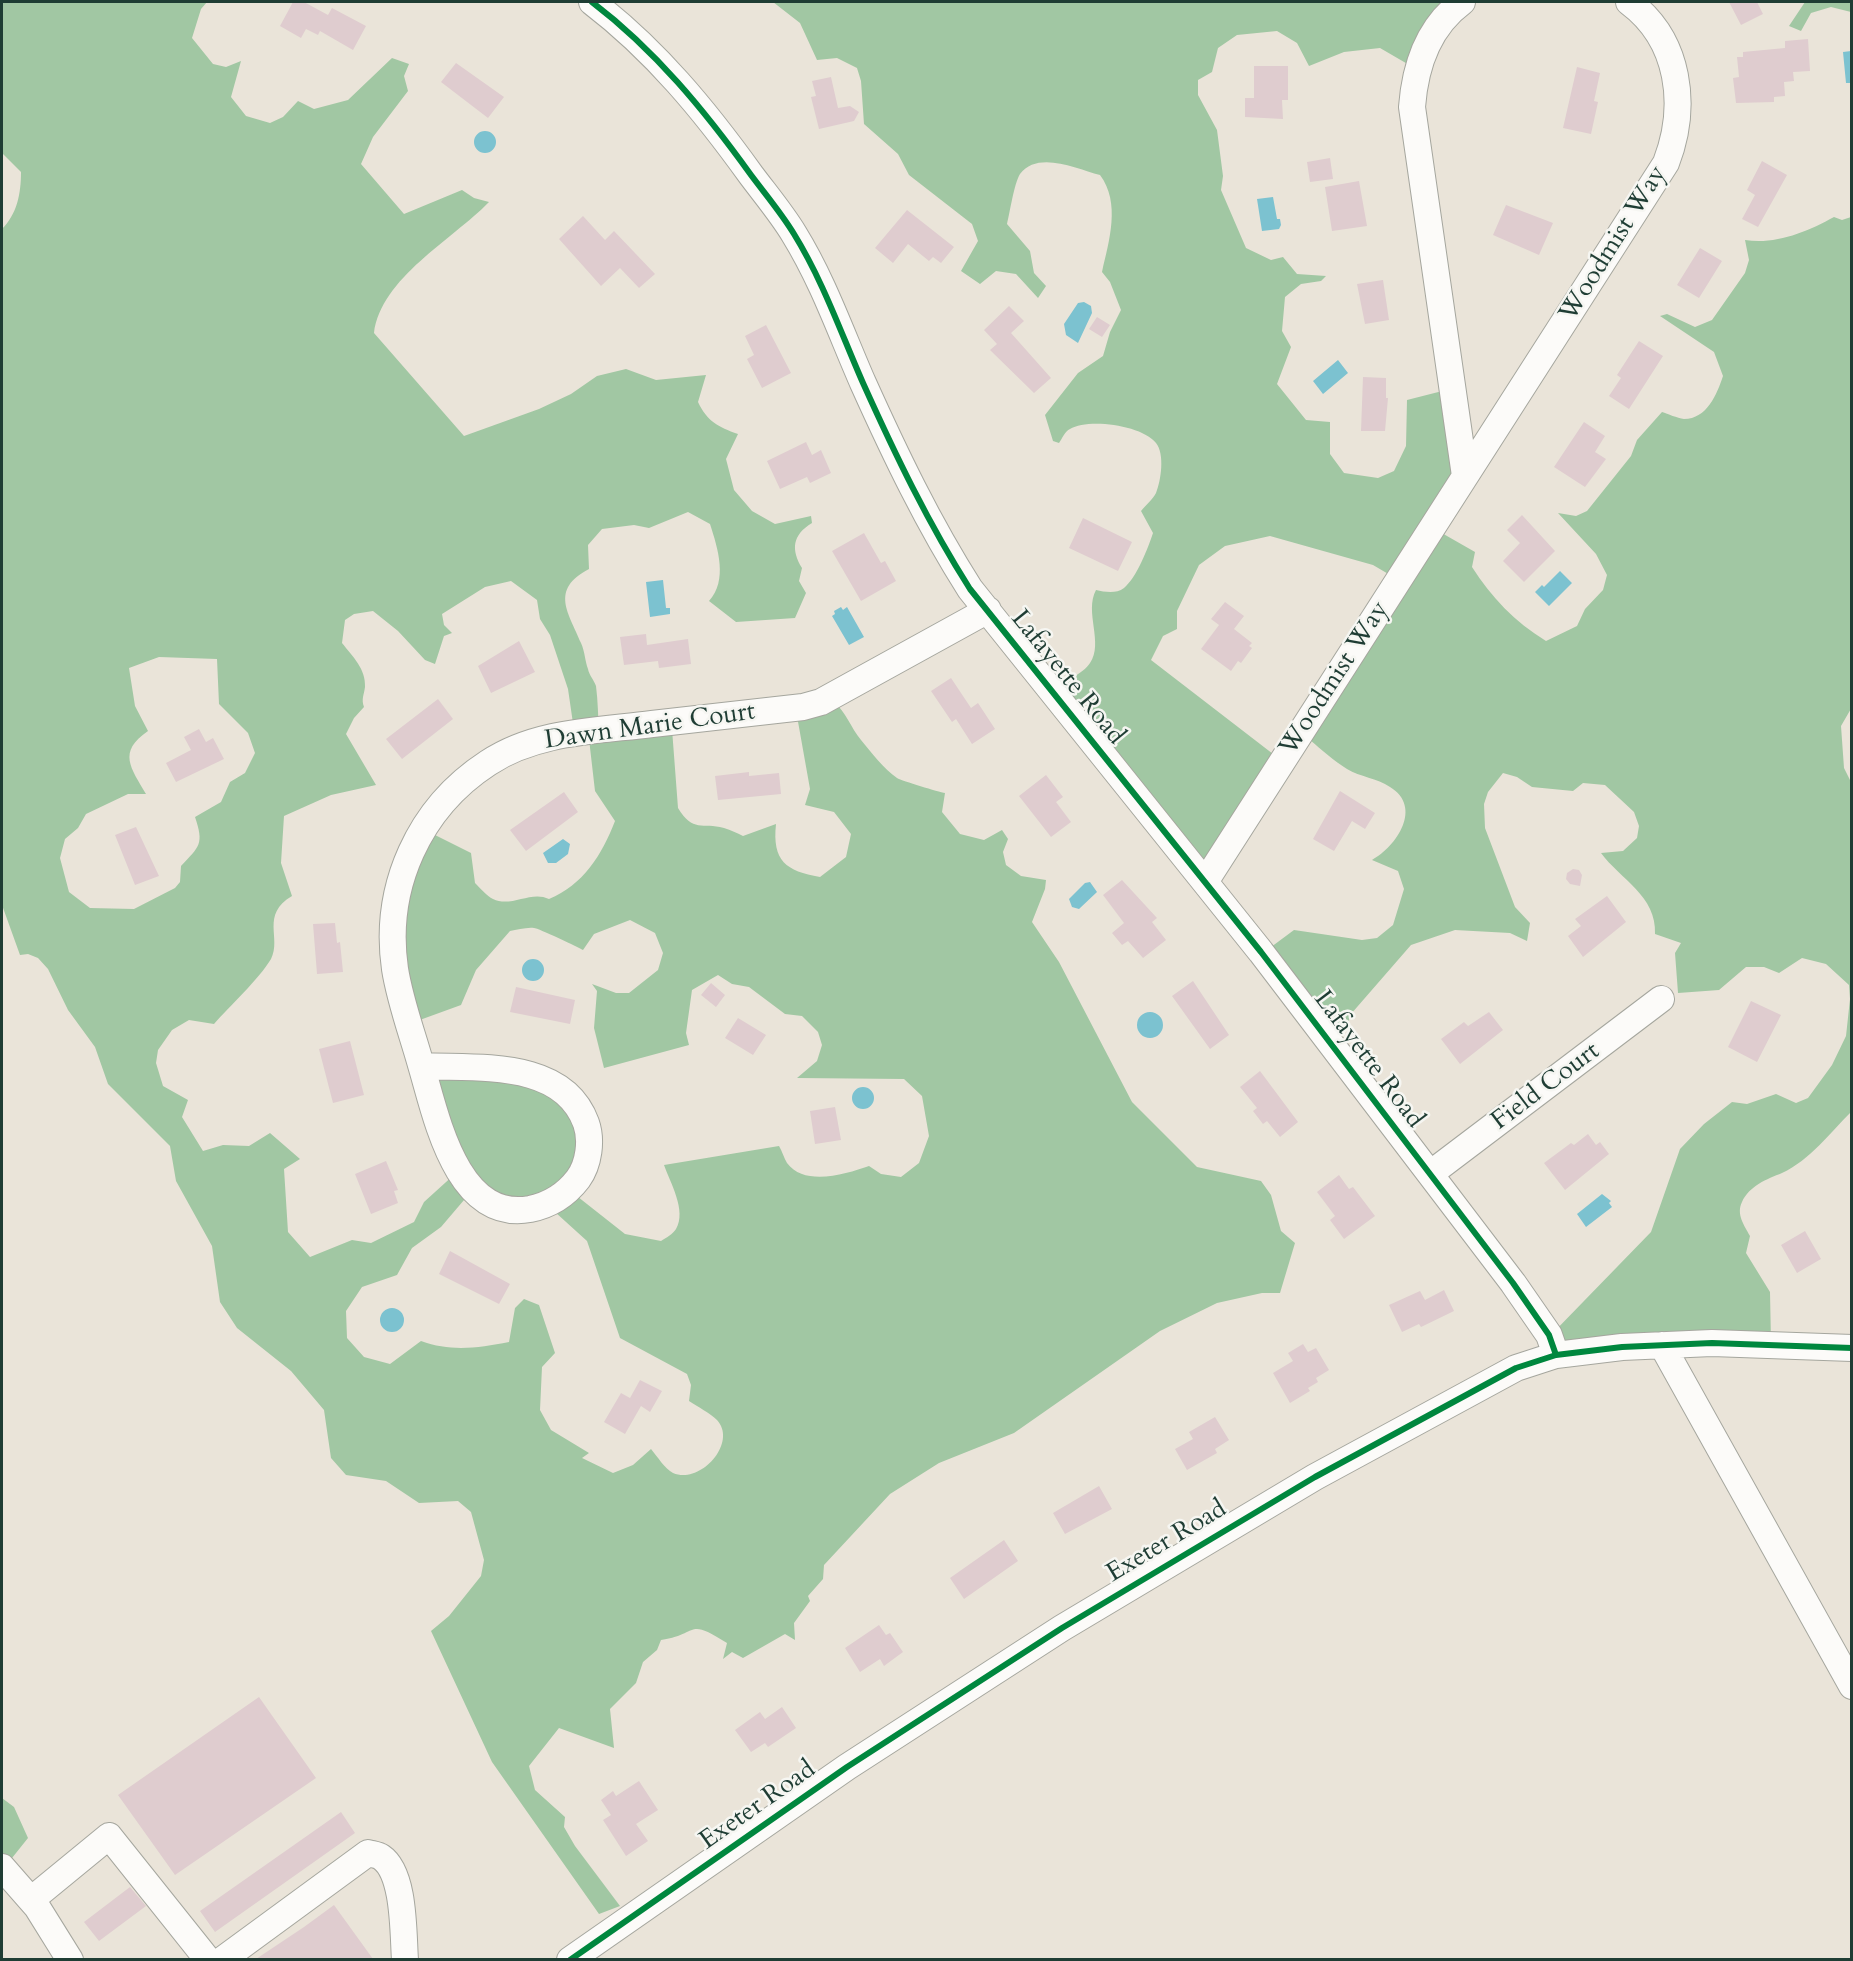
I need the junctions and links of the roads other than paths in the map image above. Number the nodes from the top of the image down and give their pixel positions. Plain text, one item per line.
1 (592, 2) edge
2 (1462, 2) edge
3 (1629, 2) edge
4 (1466, 476) junction
5 (988, 610) junction
6 (1205, 882) junction
7 (1661, 999) dead end
8 (422, 1066) junction
9 (1431, 1174) junction
10 (1662, 1345) junction
11 (1851, 1347) edge
12 (1556, 1356) junction
13 (1851, 1686) edge
14 (2, 1867) edge
15 (31, 1900) junction
16 (70, 1959) edge
17 (208, 1959) edge
18 (222, 1959) edge
19 (405, 1959) edge
20 (570, 1959) edge

1 - 5 street, Lafayette Road
2 - 4 street
3 - 4 street, Woodmist Way
4 - 6 street, Woodmist Way
5 - 6 street, Lafayette Road
5 - 8 street, Dawn Marie Court
6 - 9 street, Lafayette Road
7 - 9 street, Field Court
8 - 8 street, Dawn Marie Court
9 - 12 street, Lafayette Road
10 - 11 street, Exeter Road
10 - 12 street, Exeter Road
10 - 13 street
12 - 20 street, Exeter Road
14 - 15 street
15 - 16 street
15 - 17 street
18 - 19 street

